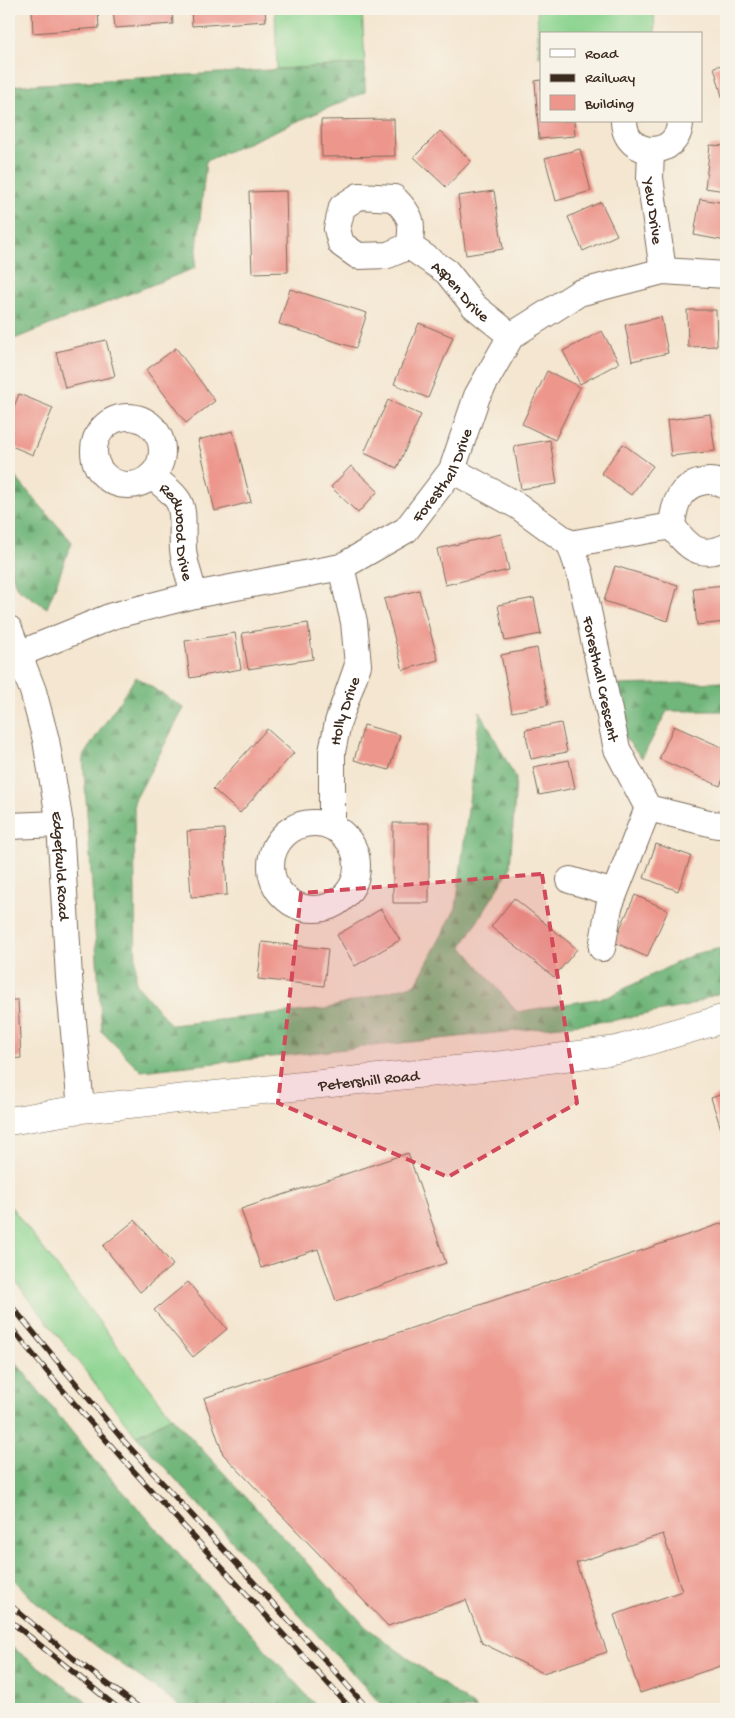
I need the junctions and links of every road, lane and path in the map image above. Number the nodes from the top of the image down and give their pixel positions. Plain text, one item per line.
1 (624, 122) edge
2 (680, 122) edge
3 (650, 151) junction
4 (409, 246) dead end
5 (663, 270) junction
6 (726, 275) edge
7 (511, 336) junction
8 (452, 470) junction
9 (151, 476) dead end
10 (726, 486) edge
11 (672, 526) junction
12 (570, 544) junction
13 (726, 547) edge
14 (341, 567) junction
15 (194, 595) junction
16 (9, 629) edge
17 (19, 654) junction
18 (648, 808) junction
19 (60, 824) junction
20 (726, 824) edge
21 (9, 826) edge
22 (332, 827) dead end
23 (570, 880) dead end
24 (614, 893) junction
25 (602, 948) dead end
26 (726, 1018) edge
27 (81, 1110) junction
28 (9, 1121) edge

1 - 3 street
2 - 3 street
3 - 5 street, Yew Drive
4 - 7 street, Aspen Drive
5 - 6 street, Foresthall Drive
5 - 7 street, Foresthall Drive
7 - 8 street, Foresthall Drive
8 - 12 street
8 - 14 street, Foresthall Drive
9 - 15 street, Redwood Drive
10 - 11 street
11 - 12 street
11 - 13 street
12 - 18 street, Foresthall Crescent
14 - 15 street, Foresthall Drive
14 - 22 street, Holly Drive
15 - 17 street, Foresthall Drive
16 - 17 street, Edgefauld Road
17 - 19 street, Edgefauld Road
18 - 20 street
18 - 24 street
19 - 21 street
19 - 27 street, Edgefauld Road
23 - 24 street
24 - 25 street
26 - 27 street, Petershill Road
27 - 28 street, Petershill Road

